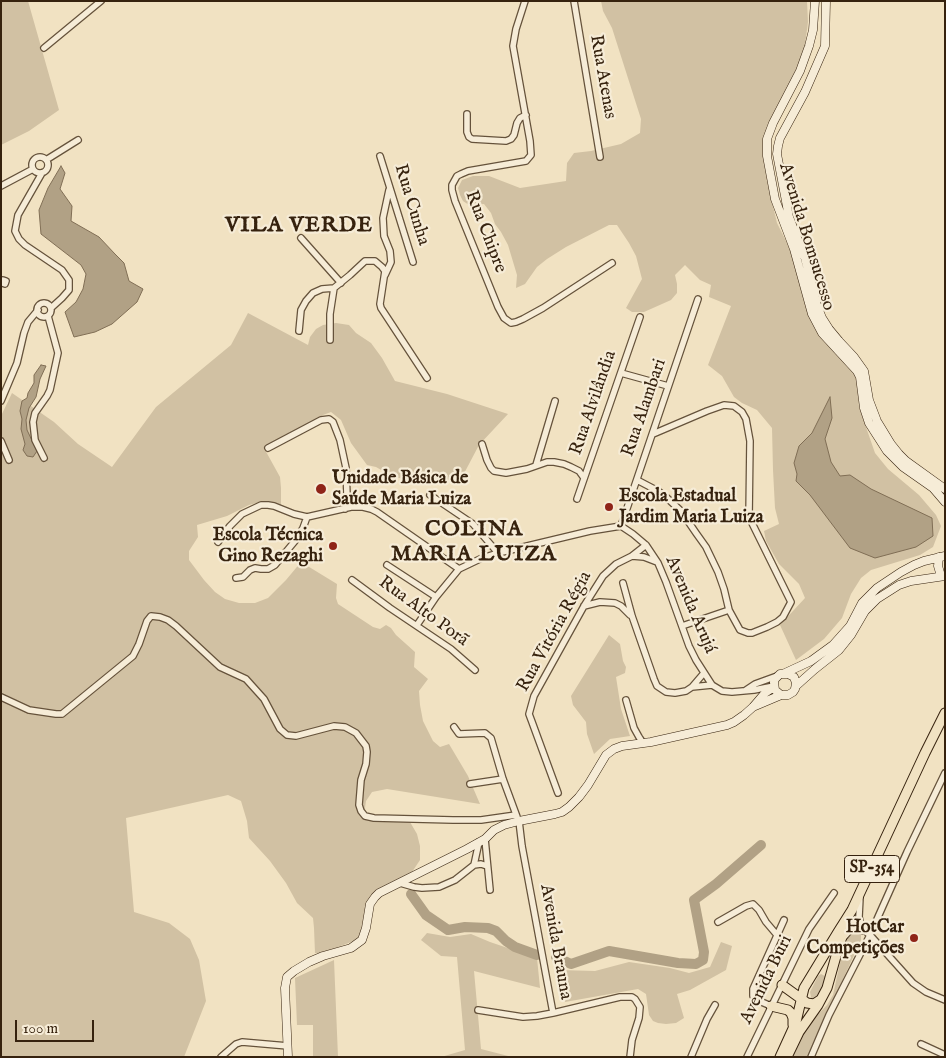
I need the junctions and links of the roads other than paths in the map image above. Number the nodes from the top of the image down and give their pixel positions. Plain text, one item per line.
1 (101, 1) edge
2 (525, 1) edge
3 (574, 1) edge
4 (815, 1) edge
5 (826, 1) edge
6 (44, 48) dead end
7 (467, 114) dead end
8 (526, 114) junction
9 (78, 140) dead end
10 (380, 156) dead end
11 (600, 157) dead end
12 (46, 160) junction
13 (33, 169) junction
14 (42, 173) junction
15 (1, 186) edge
16 (390, 188) junction
17 (301, 238) dead end
18 (413, 262) dead end
19 (612, 263) dead end
20 (385, 276) junction
21 (341, 283) junction
22 (334, 288) junction
23 (698, 299) dead end
24 (51, 308) junction
25 (38, 310) junction
26 (48, 316) junction
27 (640, 317) dead end
28 (299, 331) dead end
29 (330, 340) dead end
30 (621, 373) junction
31 (427, 378) dead end
32 (668, 386) junction
33 (1, 401) edge
34 (555, 401) dead end
35 (653, 434) junction
36 (1, 440) edge
37 (482, 444) dead end
38 (268, 448) dead end
39 (44, 458) dead end
40 (9, 460) dead end
41 (536, 465) junction
42 (584, 478) junction
43 (637, 480) junction
44 (945, 490) edge
45 (430, 495) dead end
46 (577, 499) dead end
47 (945, 502) edge
48 (345, 509) junction
49 (307, 517) junction
50 (621, 526) junction
51 (218, 542) dead end
52 (646, 546) junction
53 (498, 553) junction
54 (632, 556) junction
55 (942, 556) edge
56 (657, 562) junction
57 (387, 565) dead end
58 (459, 569) junction
59 (943, 576) edge
60 (236, 578) dead end
61 (352, 580) dead end
62 (623, 583) dead end
63 (436, 597) junction
64 (584, 606) junction
65 (729, 610) junction
66 (632, 616) junction
67 (417, 626) junction
68 (682, 626) junction
69 (475, 670) dead end
70 (704, 673) junction
71 (781, 675) junction
72 (712, 685) junction
73 (774, 686) junction
74 (796, 686) junction
75 (692, 687) junction
76 (744, 691) junction
77 (781, 695) junction
78 (1, 697) edge
79 (626, 700) dead end
80 (753, 707) junction
81 (945, 713) edge
82 (454, 727) dead end
83 (643, 743) junction
84 (945, 773) edge
85 (503, 779) junction
86 (470, 784) dead end
87 (558, 793) dead end
88 (518, 819) junction
89 (482, 841) junction
90 (474, 865) junction
91 (487, 866) junction
92 (400, 883) junction
93 (490, 890) dead end
94 (861, 892) junction
95 (834, 893) dead end
96 (852, 910) junction
97 (784, 920) dead end
98 (718, 922) dead end
99 (867, 933) junction
100 (777, 936) junction
101 (840, 942) junction
102 (813, 973) junction
103 (829, 982) junction
104 (782, 985) junction
105 (804, 988) junction
106 (793, 992) junction
107 (802, 998) junction
108 (820, 1000) junction
109 (945, 1000) edge
110 (715, 1005) dead end
111 (770, 1006) junction
112 (478, 1010) dead end
113 (553, 1013) junction
114 (793, 1028) junction
115 (921, 1044) dead end
116 (288, 1046) junction
117 (945, 1055) edge
118 (221, 1057) edge
119 (288, 1057) edge
120 (630, 1057) edge
121 (691, 1057) edge
122 (747, 1057) edge
123 (780, 1057) edge
124 (787, 1057) edge
125 (811, 1057) edge

1 - 6 street
2 - 8 street, Rua Chipre
3 - 11 street, Rua Atenas
4 - 47 street, Avenida Bomsucesso
5 - 44 street, Avenida Bomsucesso
7 - 8 street
8 - 19 street, Rua Chipre
9 - 12 street
10 - 16 street, Rua Cunha
12 - 13 street
12 - 14 street
13 - 14 street
13 - 15 street
14 - 24 street
16 - 18 street, Rua Cunha
16 - 20 street
17 - 21 street
20 - 21 street
20 - 31 street
21 - 22 street
22 - 28 street
22 - 29 street
23 - 32 street, Rua Alambari
24 - 25 street
24 - 26 street
25 - 26 street
25 - 33 street
26 - 39 street
27 - 30 street, Rua Alvilândia
30 - 32 street
30 - 42 street, Rua Alvilândia
32 - 35 street, Rua Alambari
34 - 41 street
35 - 43 street, Rua Alambari
35 - 65 street
36 - 40 street
37 - 41 street
38 - 48 street
41 - 42 street
42 - 46 street, Rua Alvilândia
43 - 50 street, Rua Alambari
43 - 65 street
45 - 53 street
48 - 49 street
48 - 58 street
49 - 51 street
49 - 60 street
50 - 52 street, Avenida Arujá
50 - 53 street
52 - 54 street, Rua Vitória Régia
52 - 56 street, Avenida Arujá
53 - 58 street
54 - 56 street
54 - 64 street, Rua Vitória Régia
55 - 59 street
55 - 71 street
56 - 68 street, Avenida Arujá
57 - 63 street
58 - 63 street
59 - 74 street
61 - 67 street, Rua Alto Porã
62 - 66 street
63 - 67 street
64 - 66 street
64 - 87 street, Rua Vitória Régia
65 - 68 street
66 - 75 street
67 - 69 street, Rua Alto Porã
68 - 70 street, Avenida Arujá
70 - 72 street, Avenida Arujá
70 - 75 street
71 - 73 street
71 - 74 street
71 - 76 street
72 - 75 street
72 - 76 street
73 - 76 street
73 - 77 street
73 - 80 street
74 - 77 street
77 - 80 street
78 - 88 street
79 - 83 street
80 - 83 street
81 - 94 main road, SP-354
82 - 85 street, Avenida Brauna
83 - 88 street
84 - 99 street
85 - 86 street
85 - 88 street, Avenida Brauna
88 - 89 street
88 - 113 street, Avenida Brauna
89 - 90 street
89 - 91 street
89 - 92 street
90 - 91 street
90 - 92 street
91 - 93 street
92 - 116 street
94 - 96 main road, SP-354
94 - 99 street
95 - 104 street, Avenida Buri
96 - 101 main road, SP-354
96 - 102 main road, SP-354
97 - 100 street
98 - 100 street
99 - 101 street
99 - 109 street
99 - 125 street
100 - 111 street
101 - 103 main road, SP-354
102 - 103 main road
102 - 105 main road, SP-354
103 - 108 main road, SP-354
104 - 106 main road
104 - 111 street, Avenida Buri
105 - 106 main road
105 - 107 main road, SP-354
106 - 107 main road
107 - 108 main road
107 - 114 main road, SP-354
108 - 124 main road, SP-354
110 - 121 street
111 - 114 main road
111 - 122 street, Avenida Buri
112 - 113 street
113 - 120 street, Avenida Brauna
114 - 123 main road, SP-354
115 - 117 street
116 - 118 street
116 - 119 street

